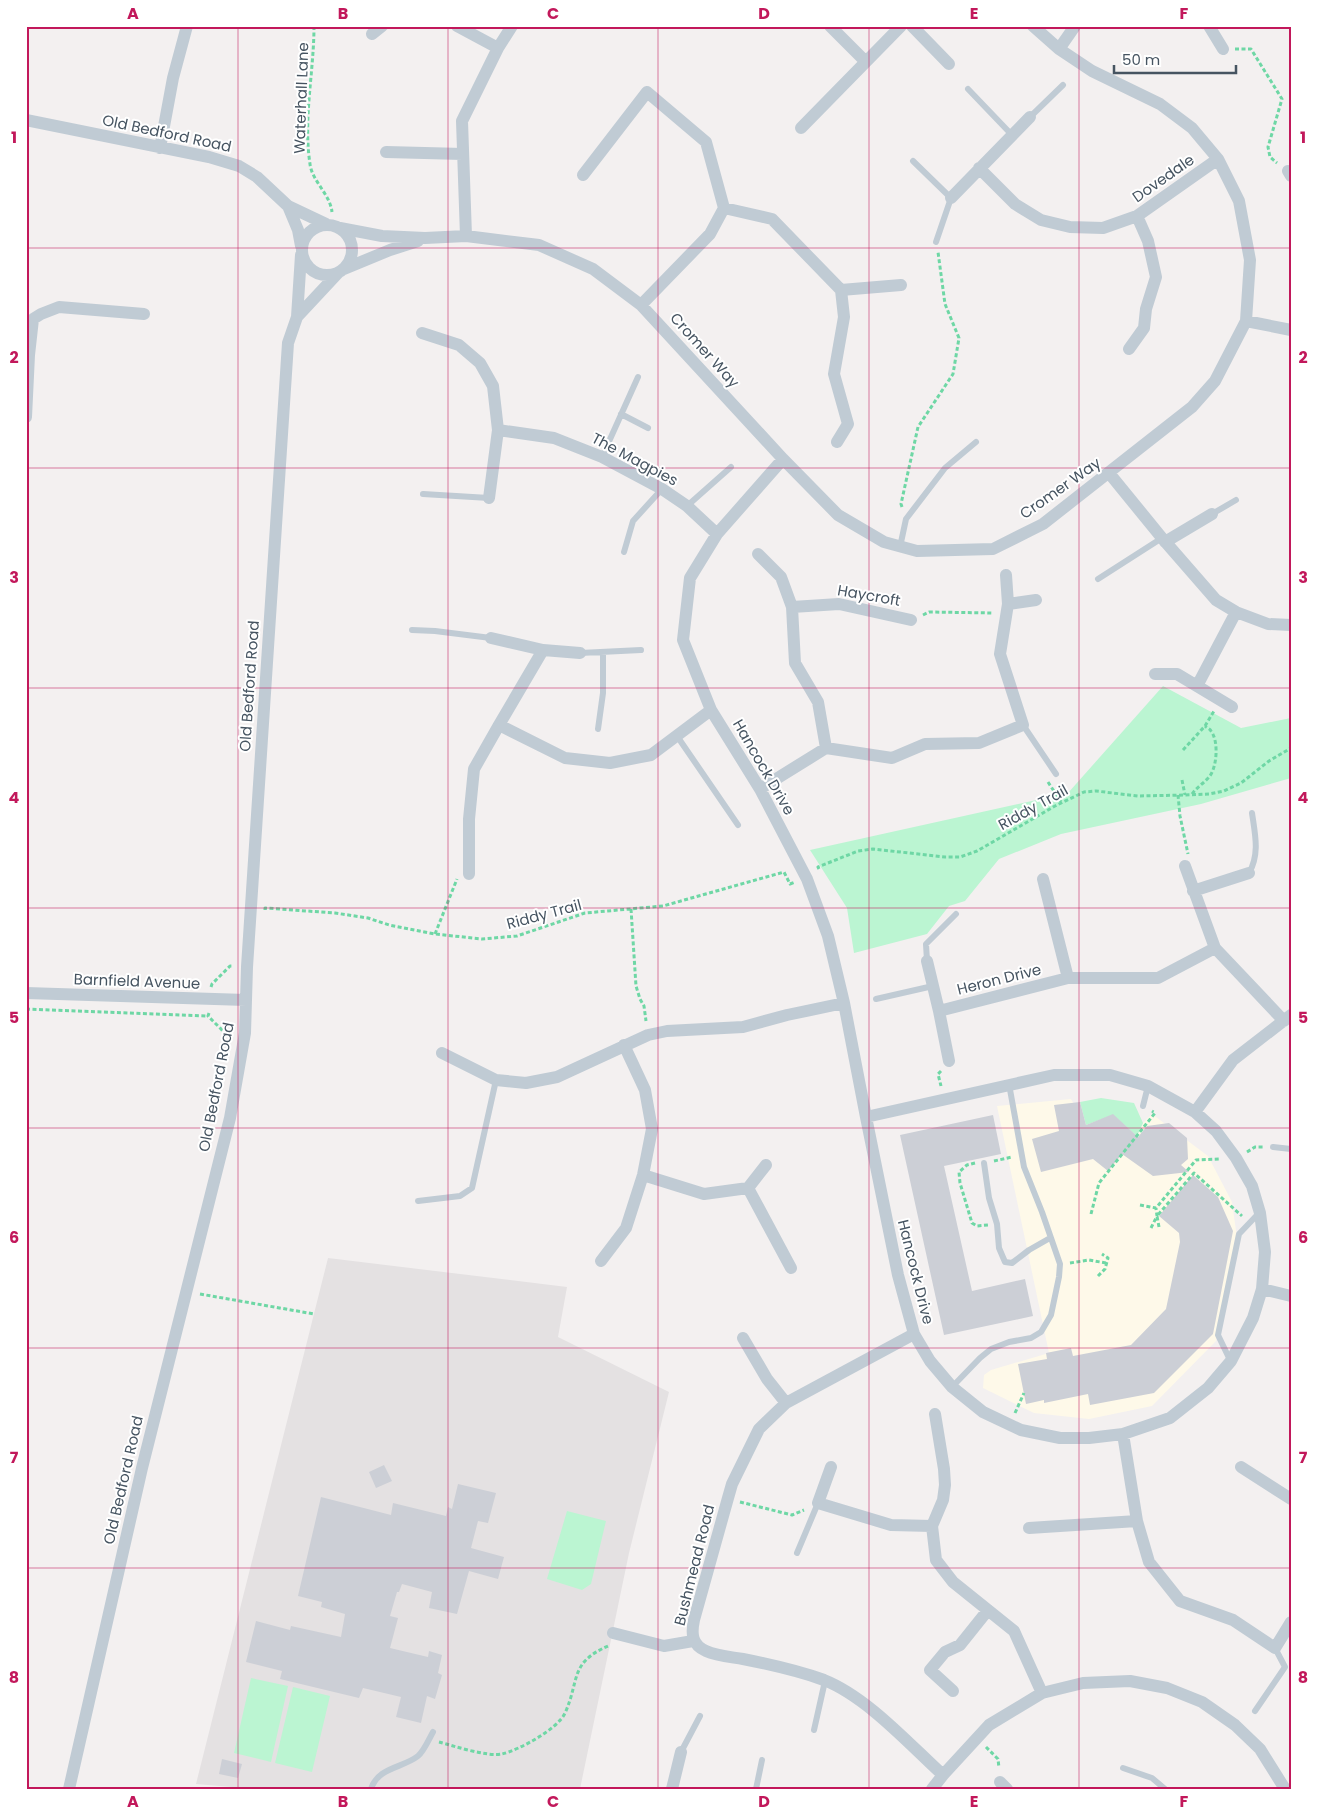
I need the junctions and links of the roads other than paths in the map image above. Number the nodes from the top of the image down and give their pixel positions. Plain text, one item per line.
1 (187, 26) edge
2 (382, 26) edge
3 (457, 26) edge
4 (512, 26) edge
5 (830, 26) edge
6 (901, 26) edge
7 (912, 26) edge
8 (1033, 26) edge
9 (1075, 26) edge
10 (1209, 26) edge
11 (372, 34) dead end
12 (498, 48) junction
13 (1059, 49) junction
14 (1223, 49) road end
15 (865, 61) junction
16 (949, 64) dead end
17 (1064, 85) dead end
18 (968, 89) dead end
19 (1030, 117) joint
20 (26, 120) edge
21 (801, 128) dead end
22 (1012, 135) junction
23 (160, 148) junction
24 (386, 152) dead end
25 (463, 154) junction
26 (1218, 159) junction
27 (913, 161) dead end
28 (979, 168) junction
29 (583, 175) dead end
30 (951, 198) junction
31 (288, 206) junction
32 (724, 208) junction
33 (1137, 216) junction
34 (333, 226) junction
35 (466, 236) junction
36 (425, 238) junction
37 (936, 242) road end
38 (301, 251) junction
39 (341, 271) junction
40 (901, 285) dead end
41 (841, 290) junction
42 (641, 305) junction
43 (144, 314) dead end
44 (30, 317) edge
45 (297, 317) junction
46 (1246, 321) junction
47 (1291, 330) edge
48 (422, 333) dead end
49 (1129, 349) dead end
50 (638, 377) dead end
51 (621, 414) junction
52 (26, 417) edge
53 (648, 428) dead end
54 (498, 430) junction
55 (837, 442) dead end
56 (976, 442) dead end
57 (602, 456) junction
58 (783, 459) junction
59 (731, 468) dead end
60 (1109, 473) junction
61 (662, 490) junction
62 (423, 494) dead end
63 (489, 498) joint
64 (1236, 500) dead end
65 (687, 506) junction
66 (1212, 514) joint
67 (717, 534) junction
68 (1164, 540) junction
69 (900, 547) junction
70 (624, 552) dead end
71 (758, 554) dead end
72 (1006, 575) dead end
73 (1098, 579) dead end
74 (1036, 600) dead end
75 (792, 608) junction
76 (1008, 609) junction
77 (1236, 612) junction
78 (910, 620) road end
79 (1291, 625) edge
80 (412, 630) dead end
81 (491, 638) joint
82 (543, 650) junction
83 (642, 650) dead end
84 (603, 652) junction
85 (580, 653) joint
86 (1155, 674) dead end
87 (1197, 686) junction
88 (1227, 704) road end
89 (711, 710) junction
90 (499, 725) junction
91 (1023, 726) junction
92 (598, 729) dead end
93 (677, 736) junction
94 (826, 748) junction
95 (1056, 774) dead end
96 (760, 789) junction
97 (1252, 813) dead end
98 (738, 824) dead end
99 (1184, 866) road end
100 (1249, 873) joint
101 (468, 874) road end
102 (1043, 879) dead end
103 (1193, 891) junction
104 (956, 914) dead end
105 (1215, 948) junction
106 (927, 961) joint
107 (1068, 978) junction
108 (933, 986) junction
109 (26, 993) edge
110 (876, 999) dead end
111 (246, 1000) junction
112 (844, 1003) junction
113 (939, 1010) junction
114 (1287, 1018) edge
115 (624, 1045) junction
116 (442, 1052) dead end
117 (949, 1061) dead end
118 (496, 1080) junction
119 (1009, 1084) junction
120 (1148, 1086) junction
121 (1143, 1106) road end
122 (1195, 1112) junction
123 (866, 1117) junction
124 (1273, 1147) road end
125 (1291, 1149) edge
126 (984, 1163) road end
127 (766, 1165) dead end
128 (644, 1175) junction
129 (748, 1188) junction
130 (418, 1201) dead end
131 (1260, 1213) junction
132 (1050, 1238) junction
133 (601, 1261) dead end
134 (791, 1268) dead end
135 (1262, 1289) junction
136 (1291, 1296) edge
137 (914, 1334) junction
138 (743, 1338) dead end
139 (1231, 1362) junction
140 (952, 1387) junction
141 (786, 1402) junction
142 (935, 1414) dead end
143 (1123, 1434) junction
144 (831, 1467) dead end
145 (1241, 1467) dead end
146 (1291, 1499) edge
147 (818, 1504) junction
148 (1137, 1521) junction
149 (932, 1526) junction
150 (1029, 1528) dead end
151 (797, 1553) dead end
152 (988, 1610) junction
153 (1291, 1622) edge
154 (612, 1639) road end
155 (693, 1640) junction
156 (1275, 1648) junction
157 (825, 1681) junction
158 (954, 1691) dead end
159 (1042, 1692) junction
160 (1255, 1711) dead end
161 (700, 1716) dead end
162 (814, 1730) dead end
163 (433, 1732) dead end
164 (681, 1752) joint
165 (762, 1760) dead end
166 (1123, 1768) dead end
167 (942, 1775) junction
168 (69, 1789) edge
169 (371, 1789) edge
170 (672, 1789) edge
171 (756, 1789) edge
172 (932, 1789) edge
173 (1165, 1789) edge
174 (1285, 1789) edge

1 - 23 street
2 - 11 street
3 - 12 street
4 - 12 street
5 - 15 street
6 - 15 street
7 - 16 street
8 - 13 street, Cromer Way
9 - 13 street
10 - 14 street
12 - 25 street
13 - 26 street, Cromer Way
15 - 21 street
17 - 19 lane
18 - 22 lane
19 - 22 street
20 - 23 street, Old Bedford Road
22 - 28 street
23 - 31 street, Old Bedford Road
24 - 25 street
25 - 35 street
26 - 33 street, Dovedale
26 - 46 street, Cromer Way
27 - 30 lane
28 - 30 street
28 - 33 street, Dovedale
29 - 32 street
30 - 37 lane
31 - 34 street, Old Bedford Road
31 - 38 street, Old Bedford Road
32 - 41 street
32 - 42 street
33 - 49 street
34 - 36 street, Cromer Way
34 - 38 street
34 - 39 street
35 - 36 street, Cromer Way
35 - 42 street, Cromer Way
36 - 39 street, Cromer Way
38 - 39 street
38 - 45 street, Old Bedford Road
39 - 45 street, Old Bedford Road
40 - 41 street
41 - 55 street
42 - 58 street, Cromer Way
43 - 44 street
44 - 52 street
45 - 111 street, Old Bedford Road
46 - 47 street
46 - 60 street, Cromer Way
48 - 54 street
50 - 51 lane
51 - 53 lane
51 - 57 lane
54 - 57 street, The Magpies
54 - 63 street
56 - 69 lane
57 - 61 street, The Magpies
58 - 67 street, Hancock Drive
58 - 69 street, Cromer Way
59 - 65 lane
60 - 68 street
60 - 69 street, Cromer Way
61 - 65 street, The Magpies
61 - 70 lane
62 - 63 lane
64 - 66 lane
65 - 67 street, The Magpies
66 - 68 street
67 - 89 street, Hancock Drive
68 - 73 lane
68 - 77 street
71 - 75 street
72 - 76 street
74 - 76 street
75 - 78 street, Haycroft
75 - 94 street
76 - 91 street
77 - 79 street
77 - 87 street
80 - 81 lane
81 - 82 street
82 - 85 street
82 - 90 street
83 - 84 lane
84 - 85 lane
84 - 92 lane
86 - 87 street
87 - 88 street
89 - 93 street
89 - 96 street, Hancock Drive
90 - 93 street
90 - 101 street
91 - 94 street
91 - 95 lane
93 - 98 lane
94 - 96 street
96 - 112 street, Hancock Drive
97 - 100 lane
99 - 103 street
100 - 103 street
102 - 107 street
103 - 105 street
104 - 106 lane
105 - 107 street, Heron Drive
105 - 114 street
106 - 108 street
107 - 113 street, Heron Drive
108 - 110 lane
108 - 113 street
109 - 111 street, Barnfield Avenue
111 - 168 street, Old Bedford Road
112 - 115 street
112 - 123 street, Hancock Drive
113 - 117 street
114 - 122 street
115 - 118 street
115 - 128 street
116 - 118 street
118 - 130 lane
119 - 120 street, Hancock Drive
119 - 123 street, Hancock Drive
119 - 132 lane
120 - 121 lane
120 - 122 street, Hancock Drive
122 - 131 street, Hancock Drive
123 - 137 street, Hancock Drive
124 - 125 lane
126 - 132 lane
127 - 129 street
128 - 129 street
128 - 133 street
129 - 134 street
131 - 135 street, Hancock Drive
131 - 139 lane
132 - 140 lane
135 - 136 street
135 - 139 street, Hancock Drive
137 - 140 street, Hancock Drive
137 - 141 street, Bushmead Road
138 - 141 street
139 - 143 street, Hancock Drive
140 - 143 street, Hancock Drive
141 - 155 street, Bushmead Road
142 - 149 street
143 - 148 street
144 - 147 street
145 - 146 street
147 - 149 street
147 - 151 lane
148 - 150 street
148 - 156 street
149 - 152 street
152 - 158 street
152 - 159 street
153 - 156 street
154 - 155 street
155 - 157 street, Bushmead Road
156 - 160 lane
157 - 162 lane
157 - 167 street, Bushmead Road
159 - 167 street
159 - 174 street
161 - 164 lane
163 - 169 lane
164 - 170 street
165 - 171 lane
166 - 173 lane
167 - 172 street

